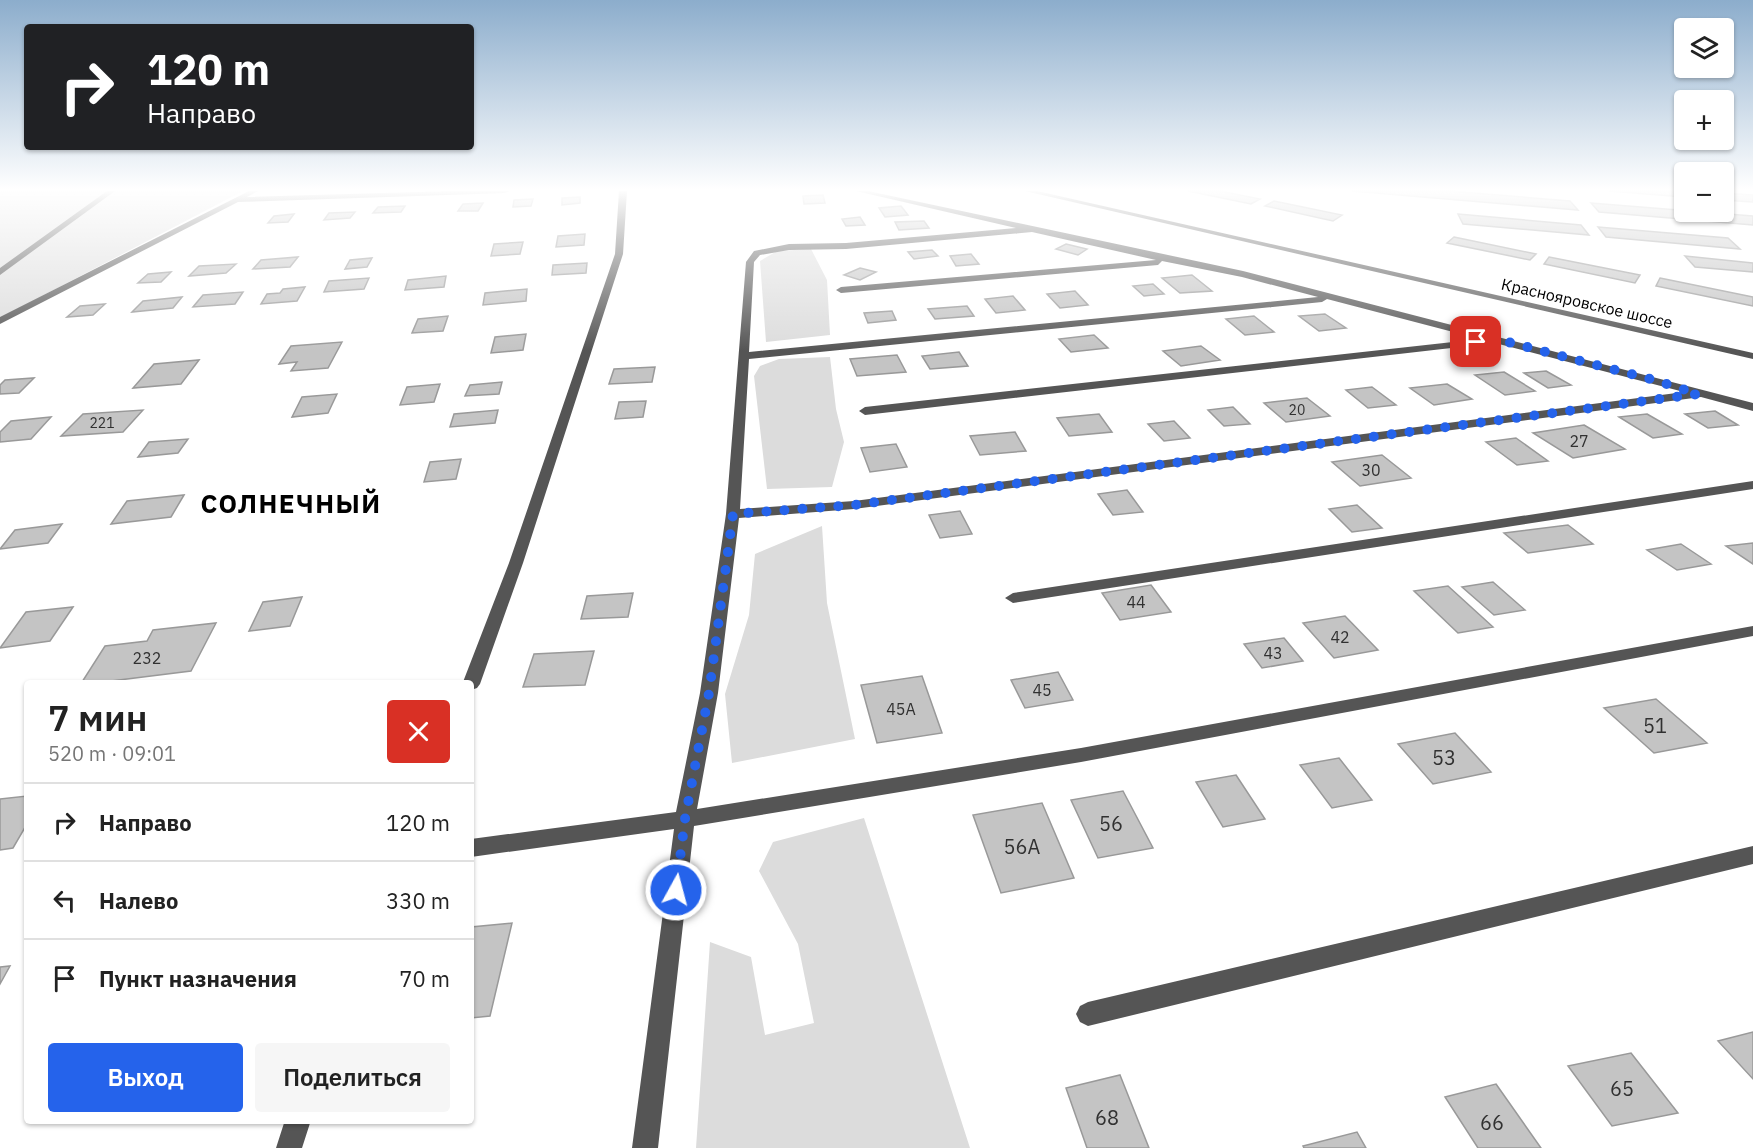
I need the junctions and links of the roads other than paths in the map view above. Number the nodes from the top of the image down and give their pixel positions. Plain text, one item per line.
1 (37, 245) edge
2 (149, 245) edge
3 (620, 245) edge
4 (862, 245) edge
5 (1103, 245) edge
6 (1267, 245) edge
7 (1170, 260) junction
8 (0, 272) edge
9 (841, 290) dead end
10 (1334, 298) junction
11 (0, 321) edge
12 (1500, 340) junction
13 (742, 356) junction
14 (1753, 356) edge
15 (1698, 394) junction
16 (1753, 407) edge
17 (865, 411) dead end
18 (1753, 485) edge
19 (733, 514) junction
20 (1013, 597) dead end
21 (1753, 631) edge
22 (472, 680) edge
23 (685, 819) junction
24 (474, 848) edge
25 (1753, 855) edge
26 (1088, 1014) dead end
27 (297, 1124) edge
28 (289, 1148) edge
29 (645, 1148) edge

1 - 8 street
2 - 11 street
3 - 22 street
4 - 13 street
5 - 7 street
6 - 14 street, Краснояровское шоссе
7 - 9 street
7 - 10 street
10 - 12 street
10 - 13 street
12 - 15 street
12 - 17 street
13 - 19 street
15 - 16 street
15 - 19 street
18 - 20 street
19 - 23 street
21 - 23 street
23 - 24 street
23 - 29 street
25 - 26 street
27 - 28 street

